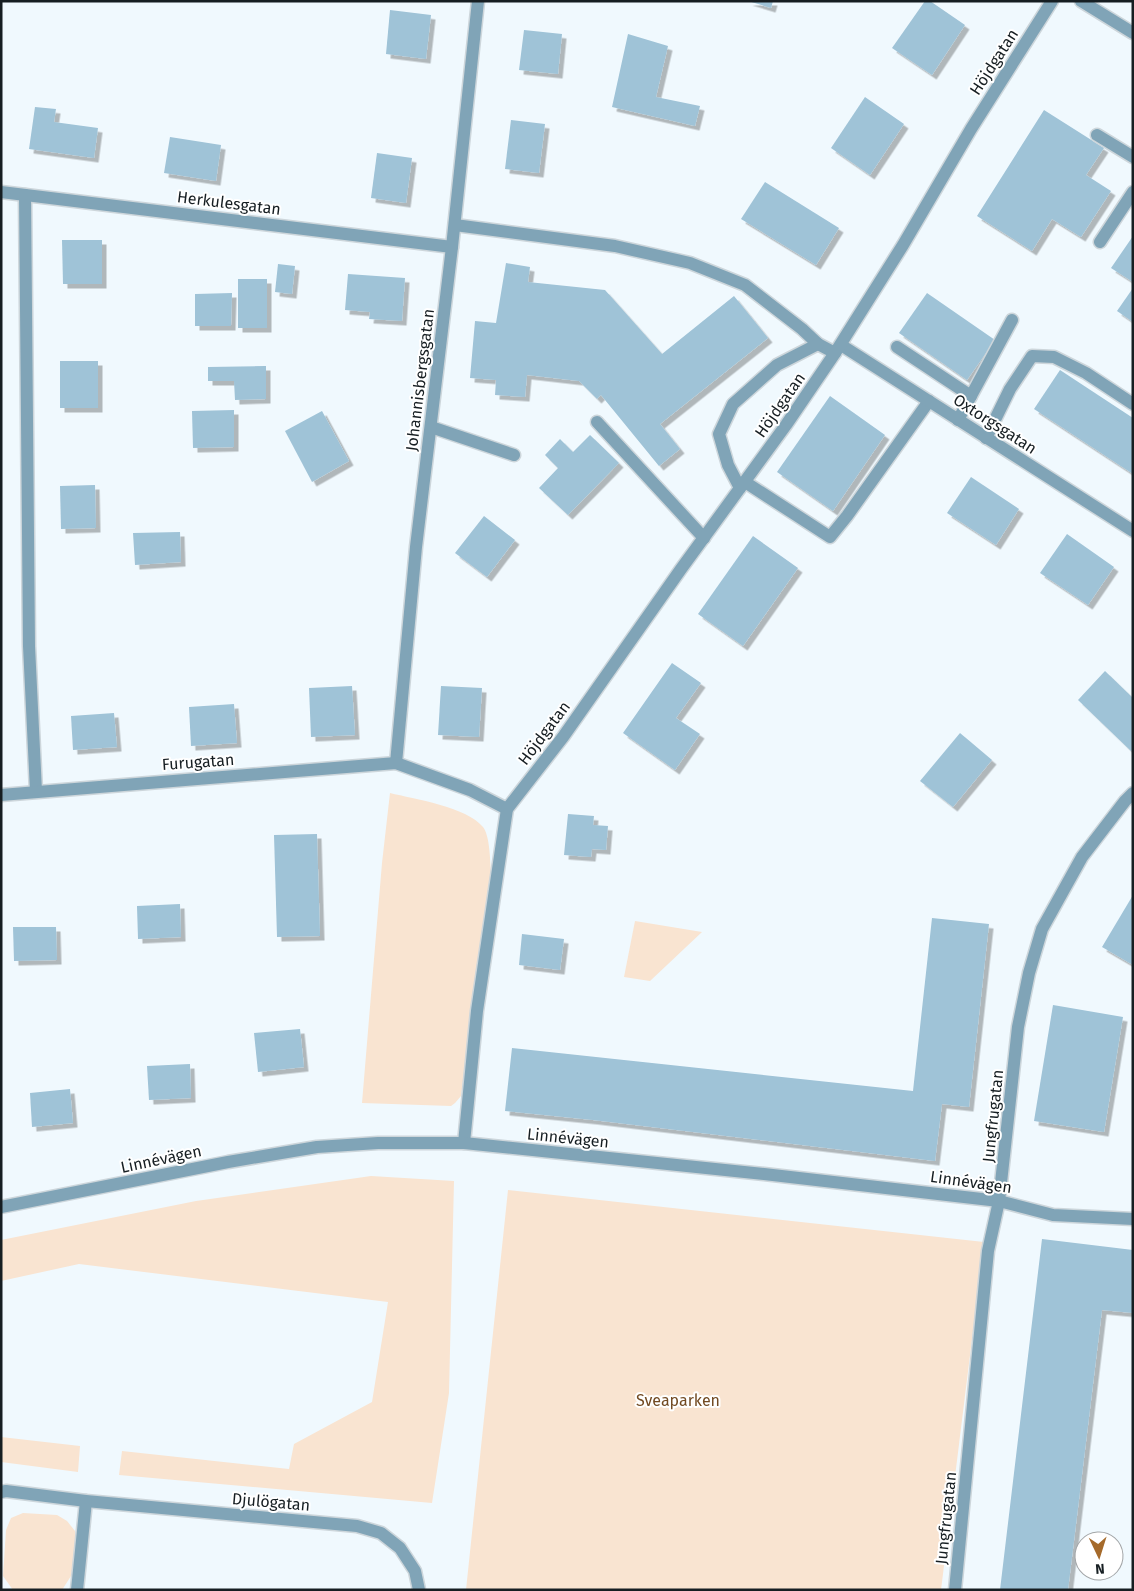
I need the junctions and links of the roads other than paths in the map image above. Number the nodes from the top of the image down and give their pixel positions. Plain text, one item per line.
1 (478, 1) edge
2 (1052, 1) edge
3 (1080, 1) edge
4 (1133, 33) edge
5 (1097, 135) dead end
6 (1133, 157) edge
7 (1, 192) edge
8 (1133, 192) edge
9 (26, 195) junction
10 (455, 225) junction
11 (1100, 242) dead end
12 (452, 247) junction
13 (1012, 320) dead end
14 (818, 344) junction
15 (897, 347) dead end
16 (838, 349) junction
17 (971, 396) junction
18 (928, 401) junction
19 (1133, 404) edge
20 (958, 420) junction
21 (597, 422) dead end
22 (431, 427) junction
23 (986, 438) junction
24 (514, 455) dead end
25 (742, 485) junction
26 (1133, 531) edge
27 (704, 538) junction
28 (396, 763) junction
29 (36, 791) junction
30 (1133, 793) edge
31 (1, 795) edge
32 (507, 808) junction
33 (464, 1144) junction
34 (1000, 1201) junction
35 (1, 1207) edge
36 (1133, 1219) edge
37 (1, 1492) edge
38 (86, 1501) junction
39 (77, 1590) edge
40 (420, 1590) edge
41 (955, 1590) edge

1 - 10 street, Johannisbergsgatan
2 - 16 street, Höjdgatan
3 - 4 street
5 - 6 street
7 - 9 street, Herkulesgatan
8 - 11 street
9 - 12 street, Herkulesgatan
9 - 29 street
10 - 12 street, Johannisbergsgatan
10 - 14 street, Oxtorgsgatan
12 - 22 street, Johannisbergsgatan
13 - 17 street
14 - 16 street, Oxtorgsgatan
14 - 25 street
15 - 17 street
16 - 18 street, Oxtorgsgatan
16 - 25 street, Höjdgatan
17 - 20 street
18 - 20 street, Oxtorgsgatan
18 - 25 street
19 - 23 street
20 - 23 street, Oxtorgsgatan
21 - 27 street
22 - 24 street
22 - 28 street, Johannisbergsgatan
23 - 26 street, Oxtorgsgatan
25 - 27 street, Höjdgatan
27 - 32 street, Höjdgatan
28 - 29 street, Furugatan
28 - 32 street
29 - 31 street, Furugatan
30 - 34 street, Jungfrugatan
32 - 33 street, Höjdgatan
33 - 34 street, Linnévägen
33 - 35 street, Linnévägen
34 - 36 street, Linnévägen
34 - 41 street, Jungfrugatan
37 - 38 street, Djulögatan
38 - 39 street
38 - 40 street, Djulögatan

